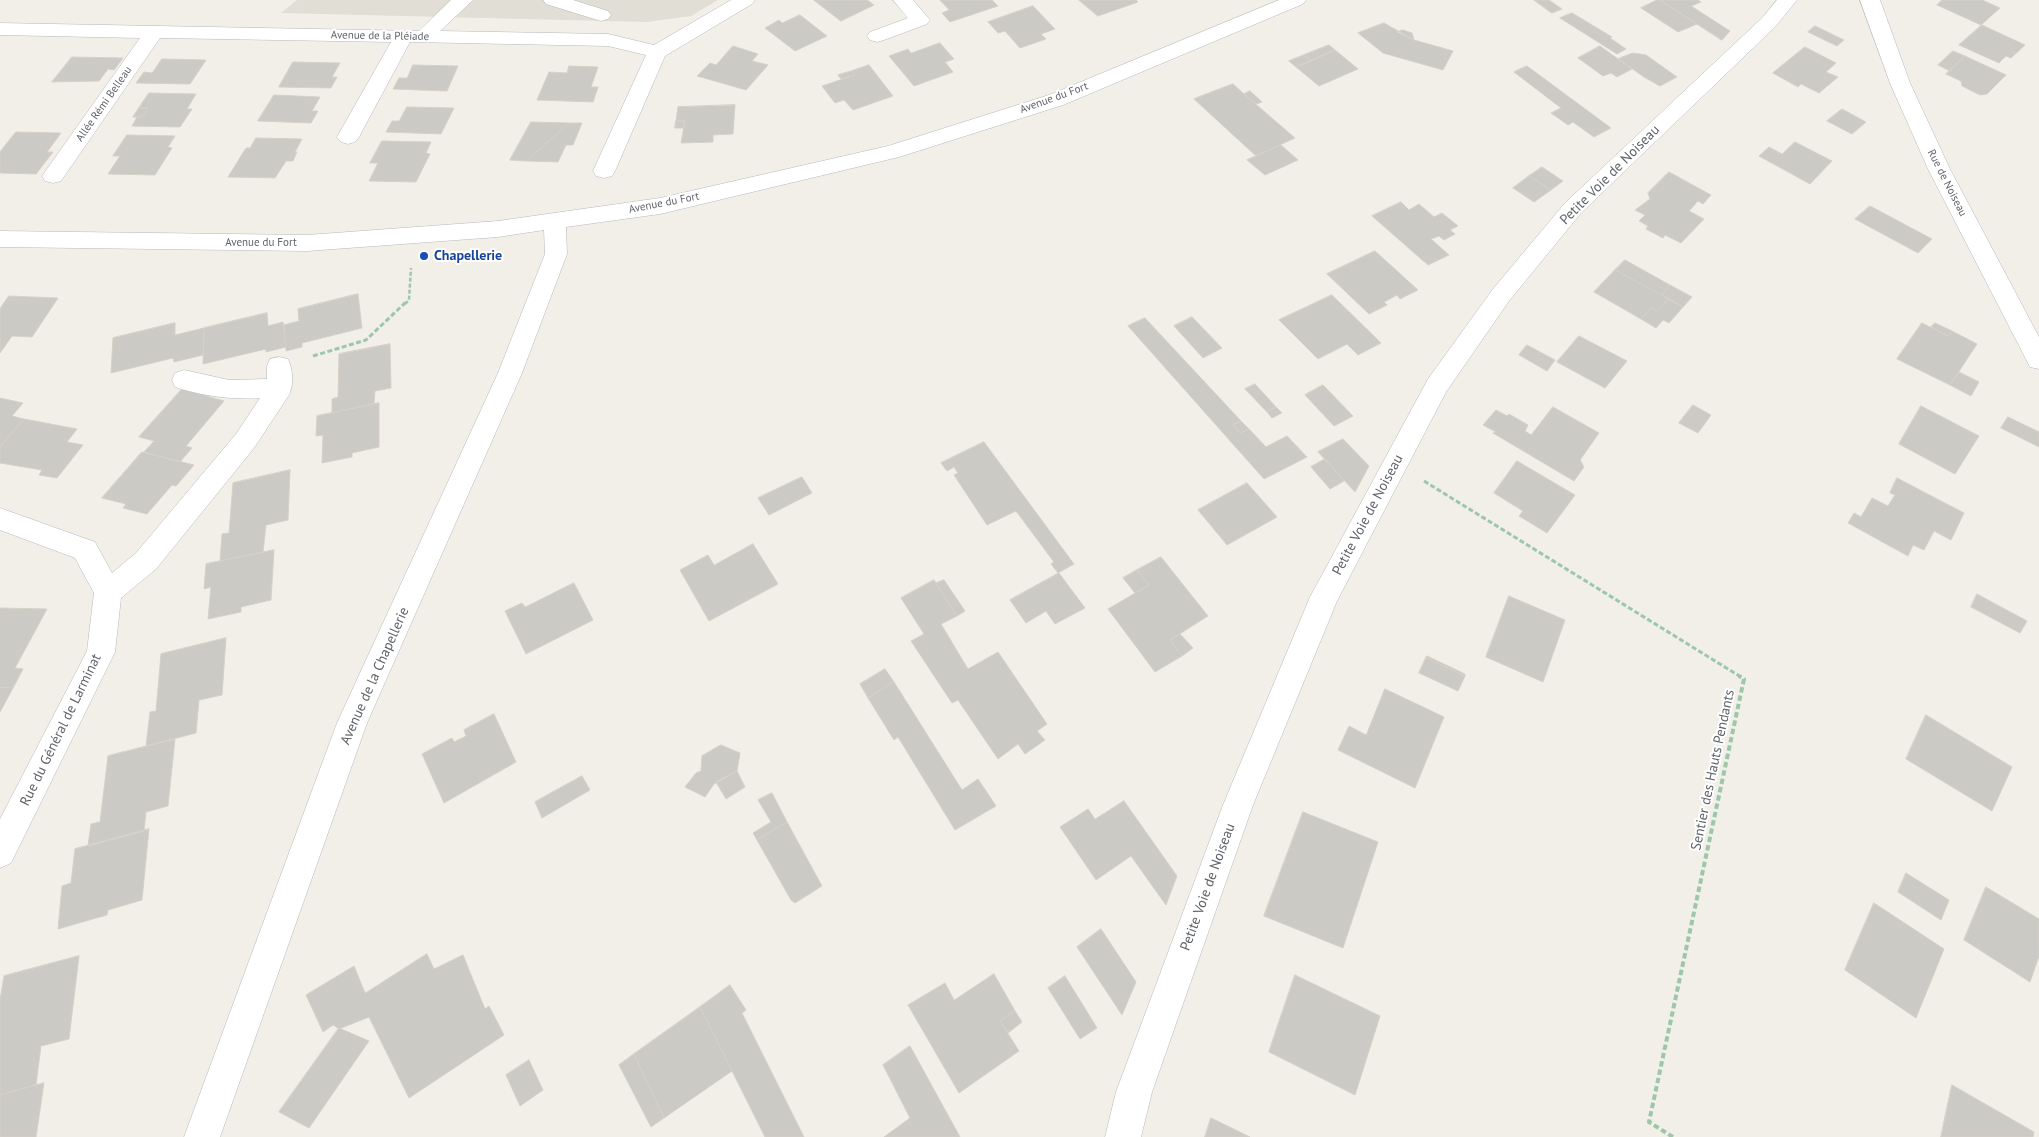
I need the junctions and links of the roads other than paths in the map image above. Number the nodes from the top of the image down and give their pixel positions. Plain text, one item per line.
1 (463, 0) edge
2 (553, 0) edge
3 (745, 0) edge
4 (903, 0) edge
5 (1296, 0) edge
6 (1787, 0) edge
7 (1870, 0) edge
8 (601, 15) dead end
9 (0, 29) edge
10 (154, 32) junction
11 (878, 36) dead end
12 (414, 37) junction
13 (657, 52) junction
14 (348, 137) dead end
15 (604, 171) dead end
16 (53, 176) dead end
17 (554, 222) junction
18 (0, 239) edge
19 (2039, 360) edge
20 (184, 380) dead end
21 (0, 520) edge
22 (108, 592) junction
23 (0, 852) edge
24 (202, 1137) edge
25 (1123, 1137) edge

1 - 12 street
2 - 8 street
3 - 13 street
4 - 11 street
5 - 17 street, Avenue du Fort
6 - 25 street, Petite Voie de Noiseau
7 - 19 street, Rue de Noiseau
9 - 10 street, Avenue de la Pléiade
10 - 12 street, Avenue de la Pléiade
10 - 16 street, Allée Rémi Belleau
12 - 13 street, Avenue de la Pléiade
12 - 14 street
13 - 15 street
17 - 18 street, Avenue du Fort
17 - 24 street, Avenue de la Chapellerie
20 - 22 street
21 - 22 street
22 - 23 street, Rue du Général de Larminat

